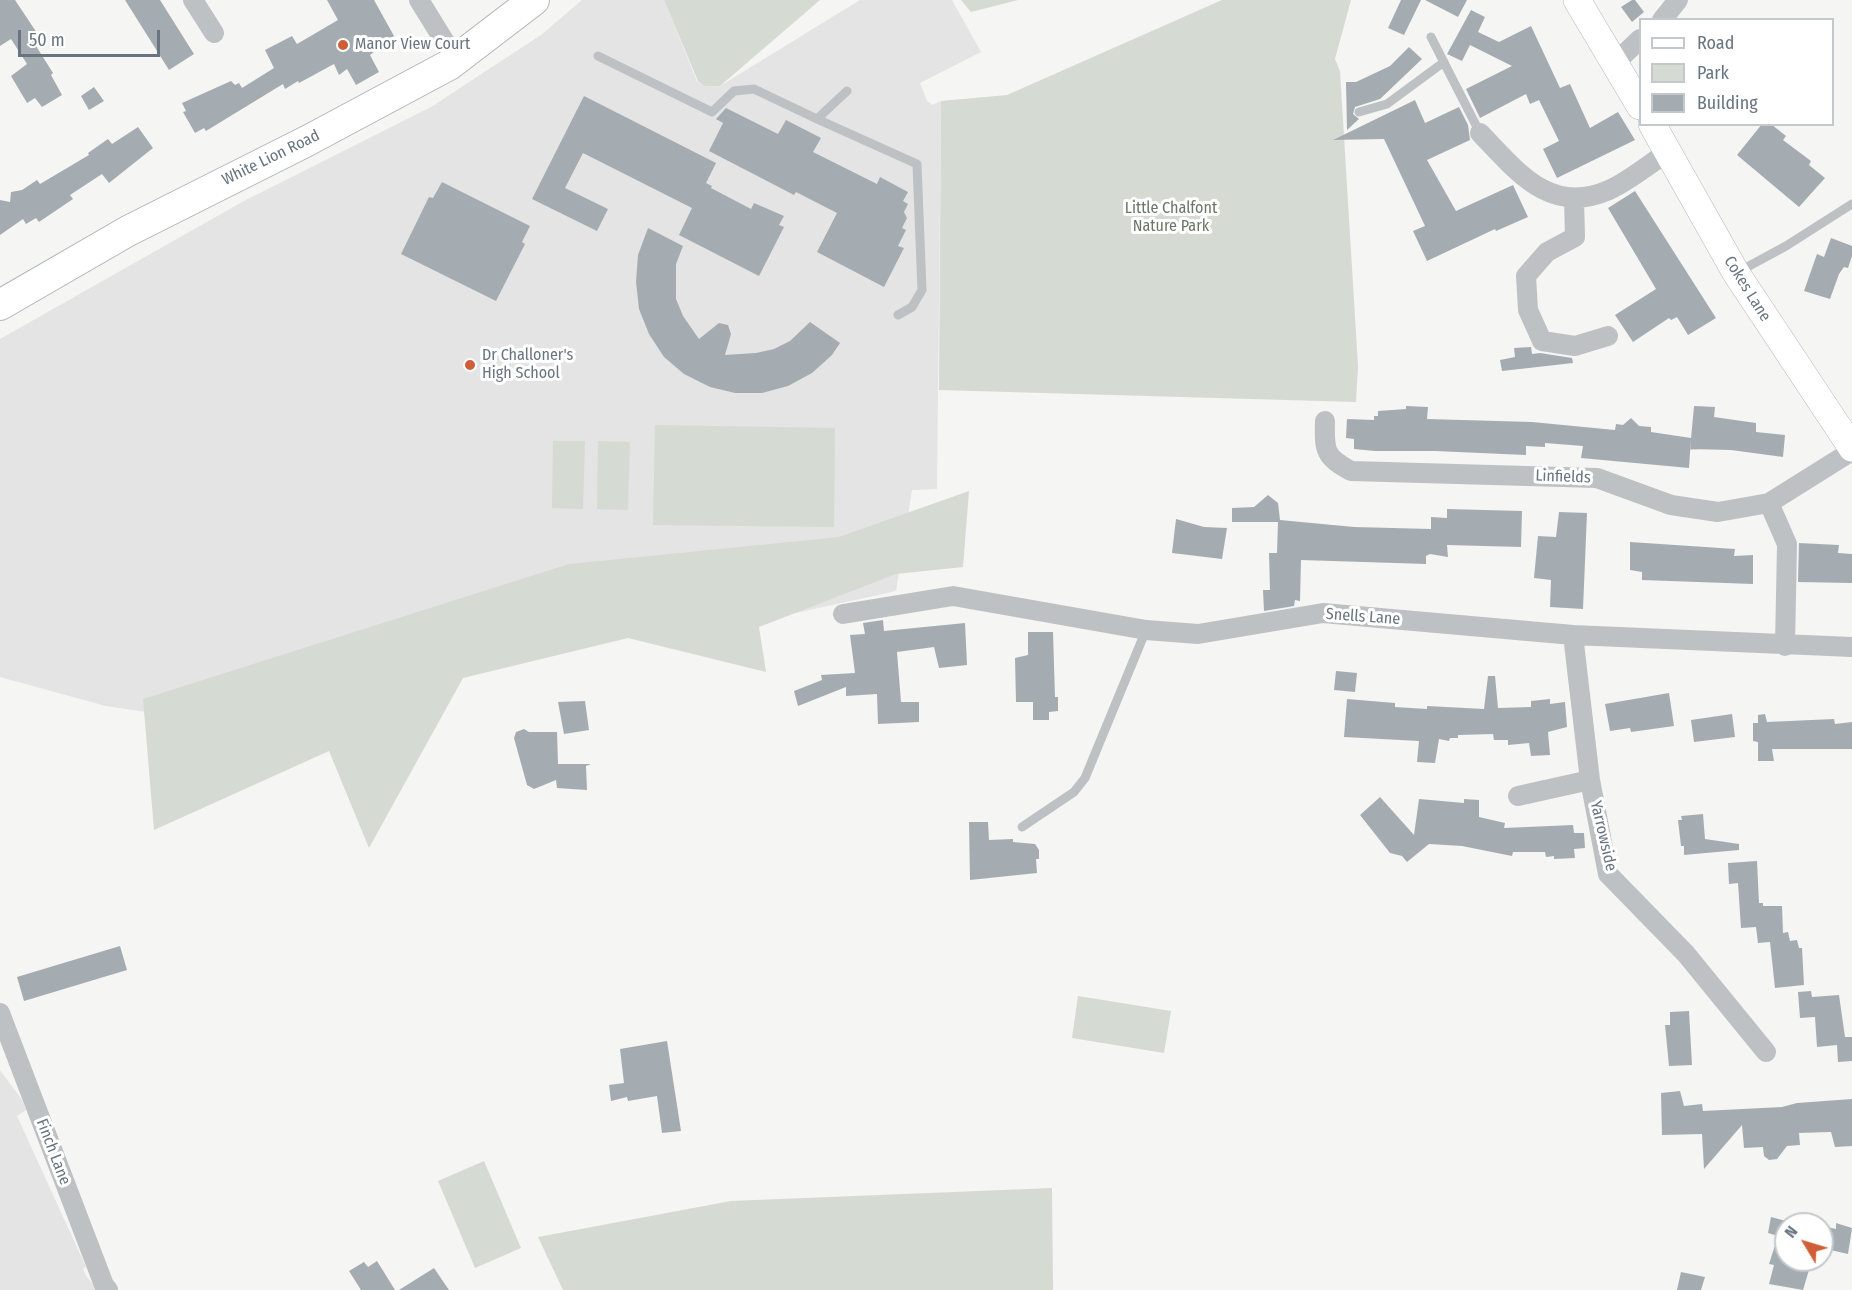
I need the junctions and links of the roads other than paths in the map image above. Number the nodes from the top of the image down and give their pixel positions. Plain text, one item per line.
1 (193, 0) edge
2 (419, 0) edge
3 (534, 0) edge
4 (1577, 0) edge
5 (1678, 0) edge
6 (1664, 18) edge
7 (214, 33) dead end
8 (1431, 37) dead end
9 (1639, 41) edge
10 (598, 56) dead end
11 (456, 60) junction
12 (1444, 62) junction
13 (1615, 63) junction
14 (847, 92) dead end
15 (1639, 103) edge
16 (1359, 112) dead end
17 (817, 119) junction
18 (1653, 126) edge
19 (1480, 133) joint
20 (1668, 152) junction
21 (1574, 200) junction
22 (1852, 204) edge
23 (1736, 273) junction
24 (2, 300) edge
25 (898, 315) dead end
26 (1608, 336) dead end
27 (1325, 421) dead end
28 (1852, 450) edge
29 (1769, 503) junction
30 (843, 614) dead end
31 (1146, 630) junction
32 (1573, 635) junction
33 (1785, 646) junction
34 (1852, 647) edge
35 (1590, 780) junction
36 (1518, 796) dead end
37 (1022, 826) dead end
38 (0, 1013) edge
39 (1766, 1052) dead end
40 (108, 1290) edge

1 - 7 street
2 - 11 street
3 - 11 main road, White Lion Road
4 - 13 main road
5 - 6 street
8 - 12 lane
9 - 13 street
10 - 17 lane
11 - 24 main road, White Lion Road
12 - 16 lane
12 - 19 lane
13 - 15 main road
14 - 17 lane
17 - 25 lane
18 - 20 main road, Cokes Lane
19 - 21 street
20 - 21 street
20 - 23 main road, Cokes Lane
21 - 26 street
22 - 23 lane
23 - 28 main road, Cokes Lane
27 - 29 street, Linfields
28 - 29 street, Linfields
29 - 33 street
30 - 31 street, Snells Lane
31 - 32 street, Snells Lane
31 - 37 lane
32 - 33 street, Snells Lane
32 - 35 street, Yarrowside
33 - 34 street, Snells Lane
35 - 36 street
35 - 39 street, Yarrowside
38 - 40 street, Finch Lane

